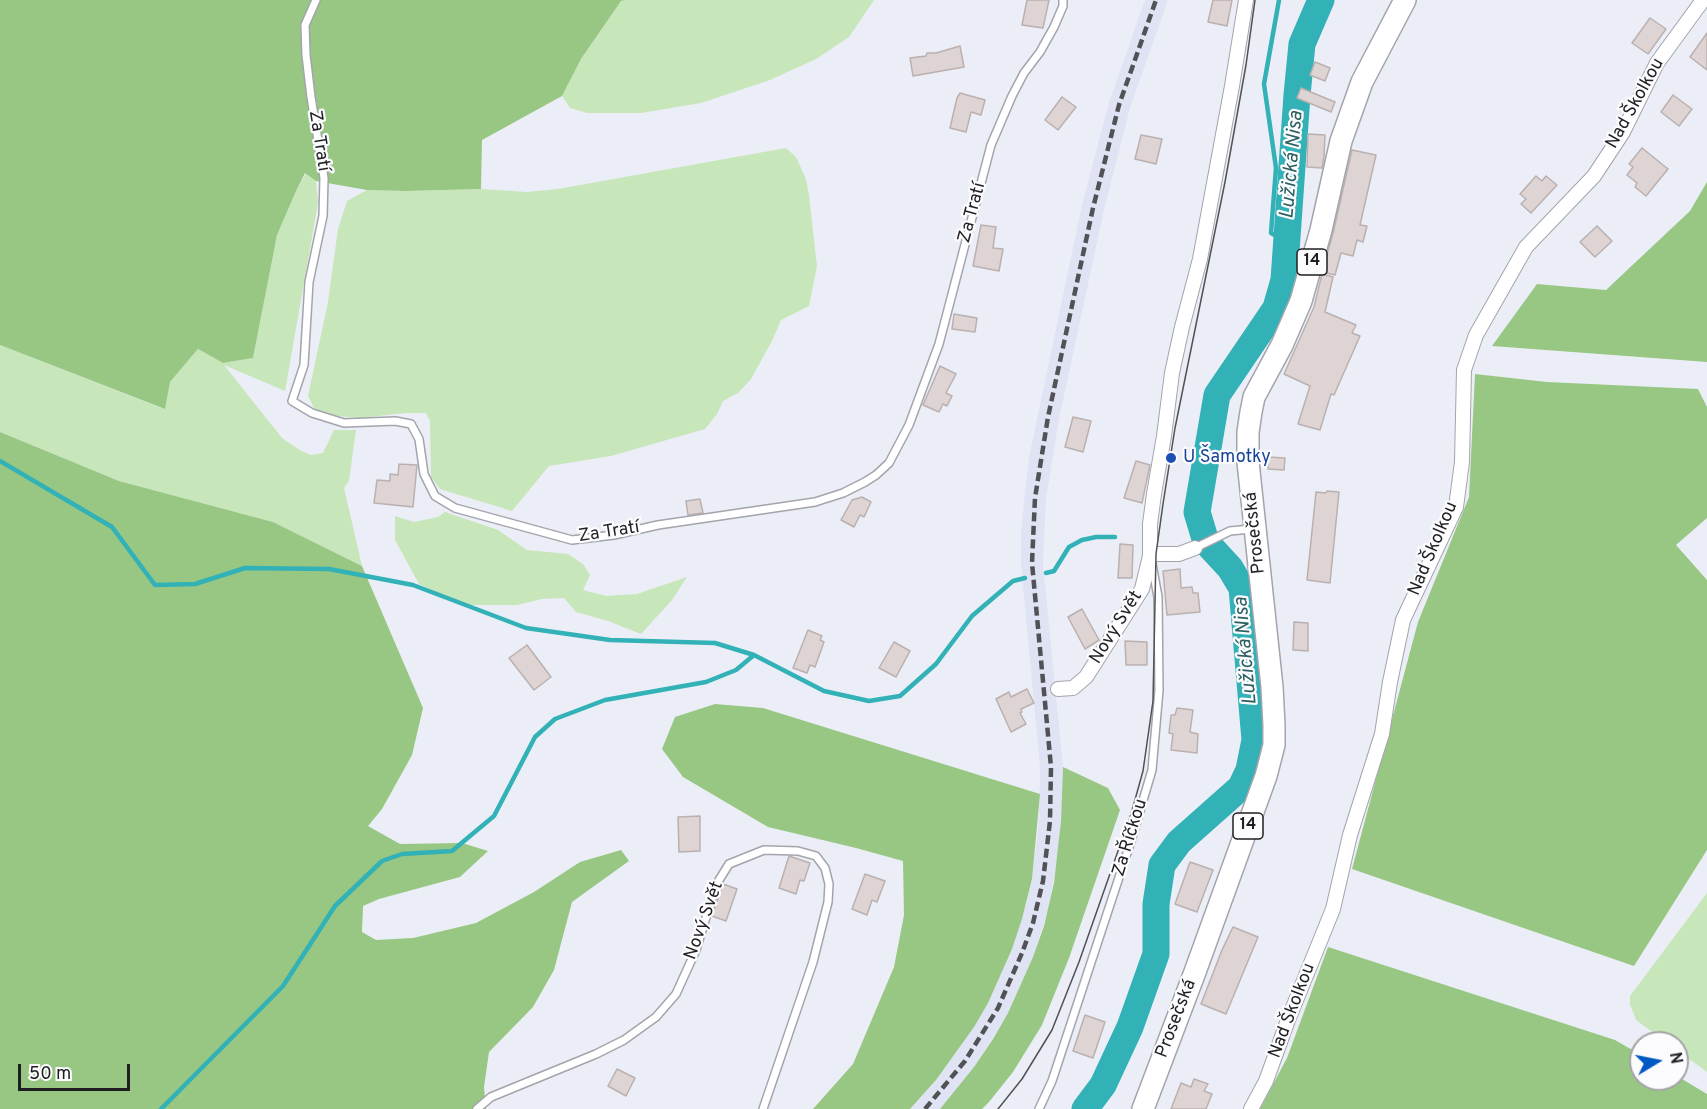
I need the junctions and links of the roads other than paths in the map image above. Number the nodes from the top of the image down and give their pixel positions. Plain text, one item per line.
1 (316, 0) edge
2 (1063, 0) edge
3 (1246, 0) edge
4 (1405, 0) edge
5 (1703, 0) edge
6 (1255, 528) junction
7 (1195, 548) joint
8 (1150, 556) junction
9 (1058, 689) dead end
10 (477, 1109) edge
11 (763, 1109) edge
12 (1039, 1109) edge
13 (1143, 1109) edge
14 (1251, 1109) edge

1 - 2 lane, Za Tratí
3 - 8 street
4 - 6 main road, Prosečská / 14
5 - 14 street, Nad Školkou
6 - 7 lane
6 - 13 main road, Prosečská / 14
7 - 8 street
8 - 9 street, Nový Svět
8 - 12 lane, Za Říčkou
10 - 11 lane, Nový Svět

